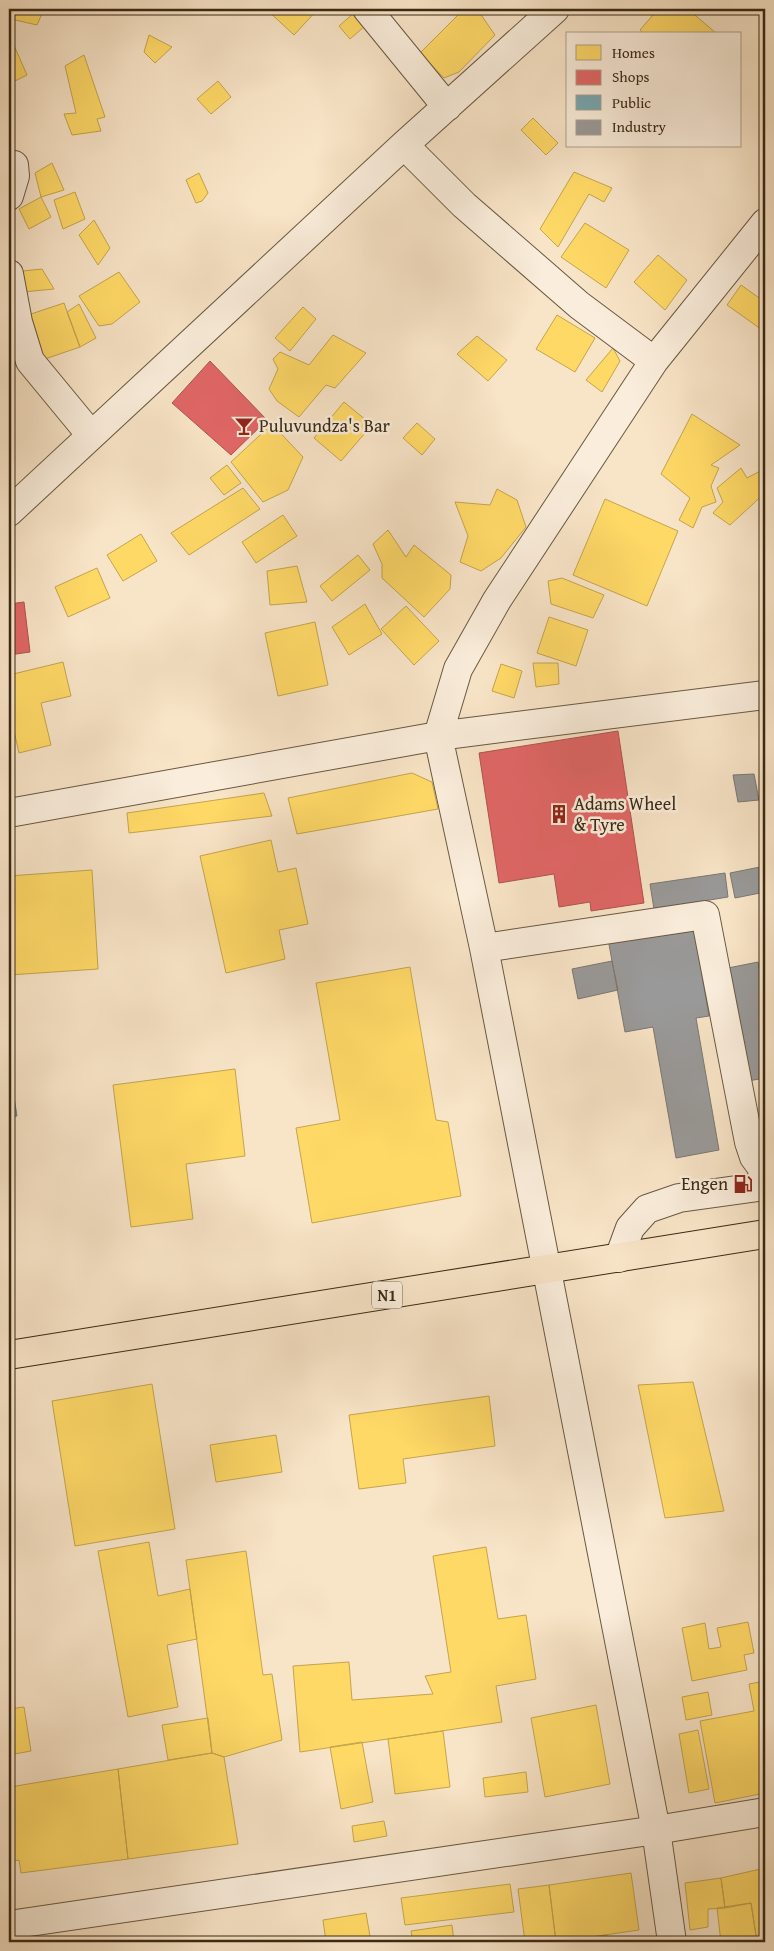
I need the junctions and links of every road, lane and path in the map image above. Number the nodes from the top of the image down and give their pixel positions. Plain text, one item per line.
1 (367, 9) edge
2 (555, 9) edge
3 (447, 107) junction
4 (404, 145) junction
5 (14, 164) dead end
6 (9, 196) edge
7 (765, 223) edge
8 (9, 274) edge
9 (654, 361) junction
10 (91, 435) junction
11 (9, 512) edge
12 (765, 695) edge
13 (438, 736) junction
14 (9, 813) edge
15 (484, 948) junction
16 (765, 1172) edge
17 (765, 1186) edge
18 (765, 1234) edge
19 (619, 1258) junction
20 (546, 1270) junction
21 (9, 1355) edge
22 (765, 1812) edge
23 (656, 1830) junction
24 (9, 1924) edge
25 (672, 1942) edge

1 - 3 street
2 - 3 street
3 - 4 street
4 - 9 street
4 - 10 street
5 - 6 street
7 - 9 street
8 - 10 street
9 - 13 street
10 - 11 street
12 - 13 street
13 - 14 street
13 - 15 street
15 - 16 street
15 - 20 street
17 - 19 street
18 - 19 highway, N1
19 - 20 highway, N1
20 - 21 highway, N1
20 - 23 street
22 - 23 street
23 - 24 street
23 - 25 street

